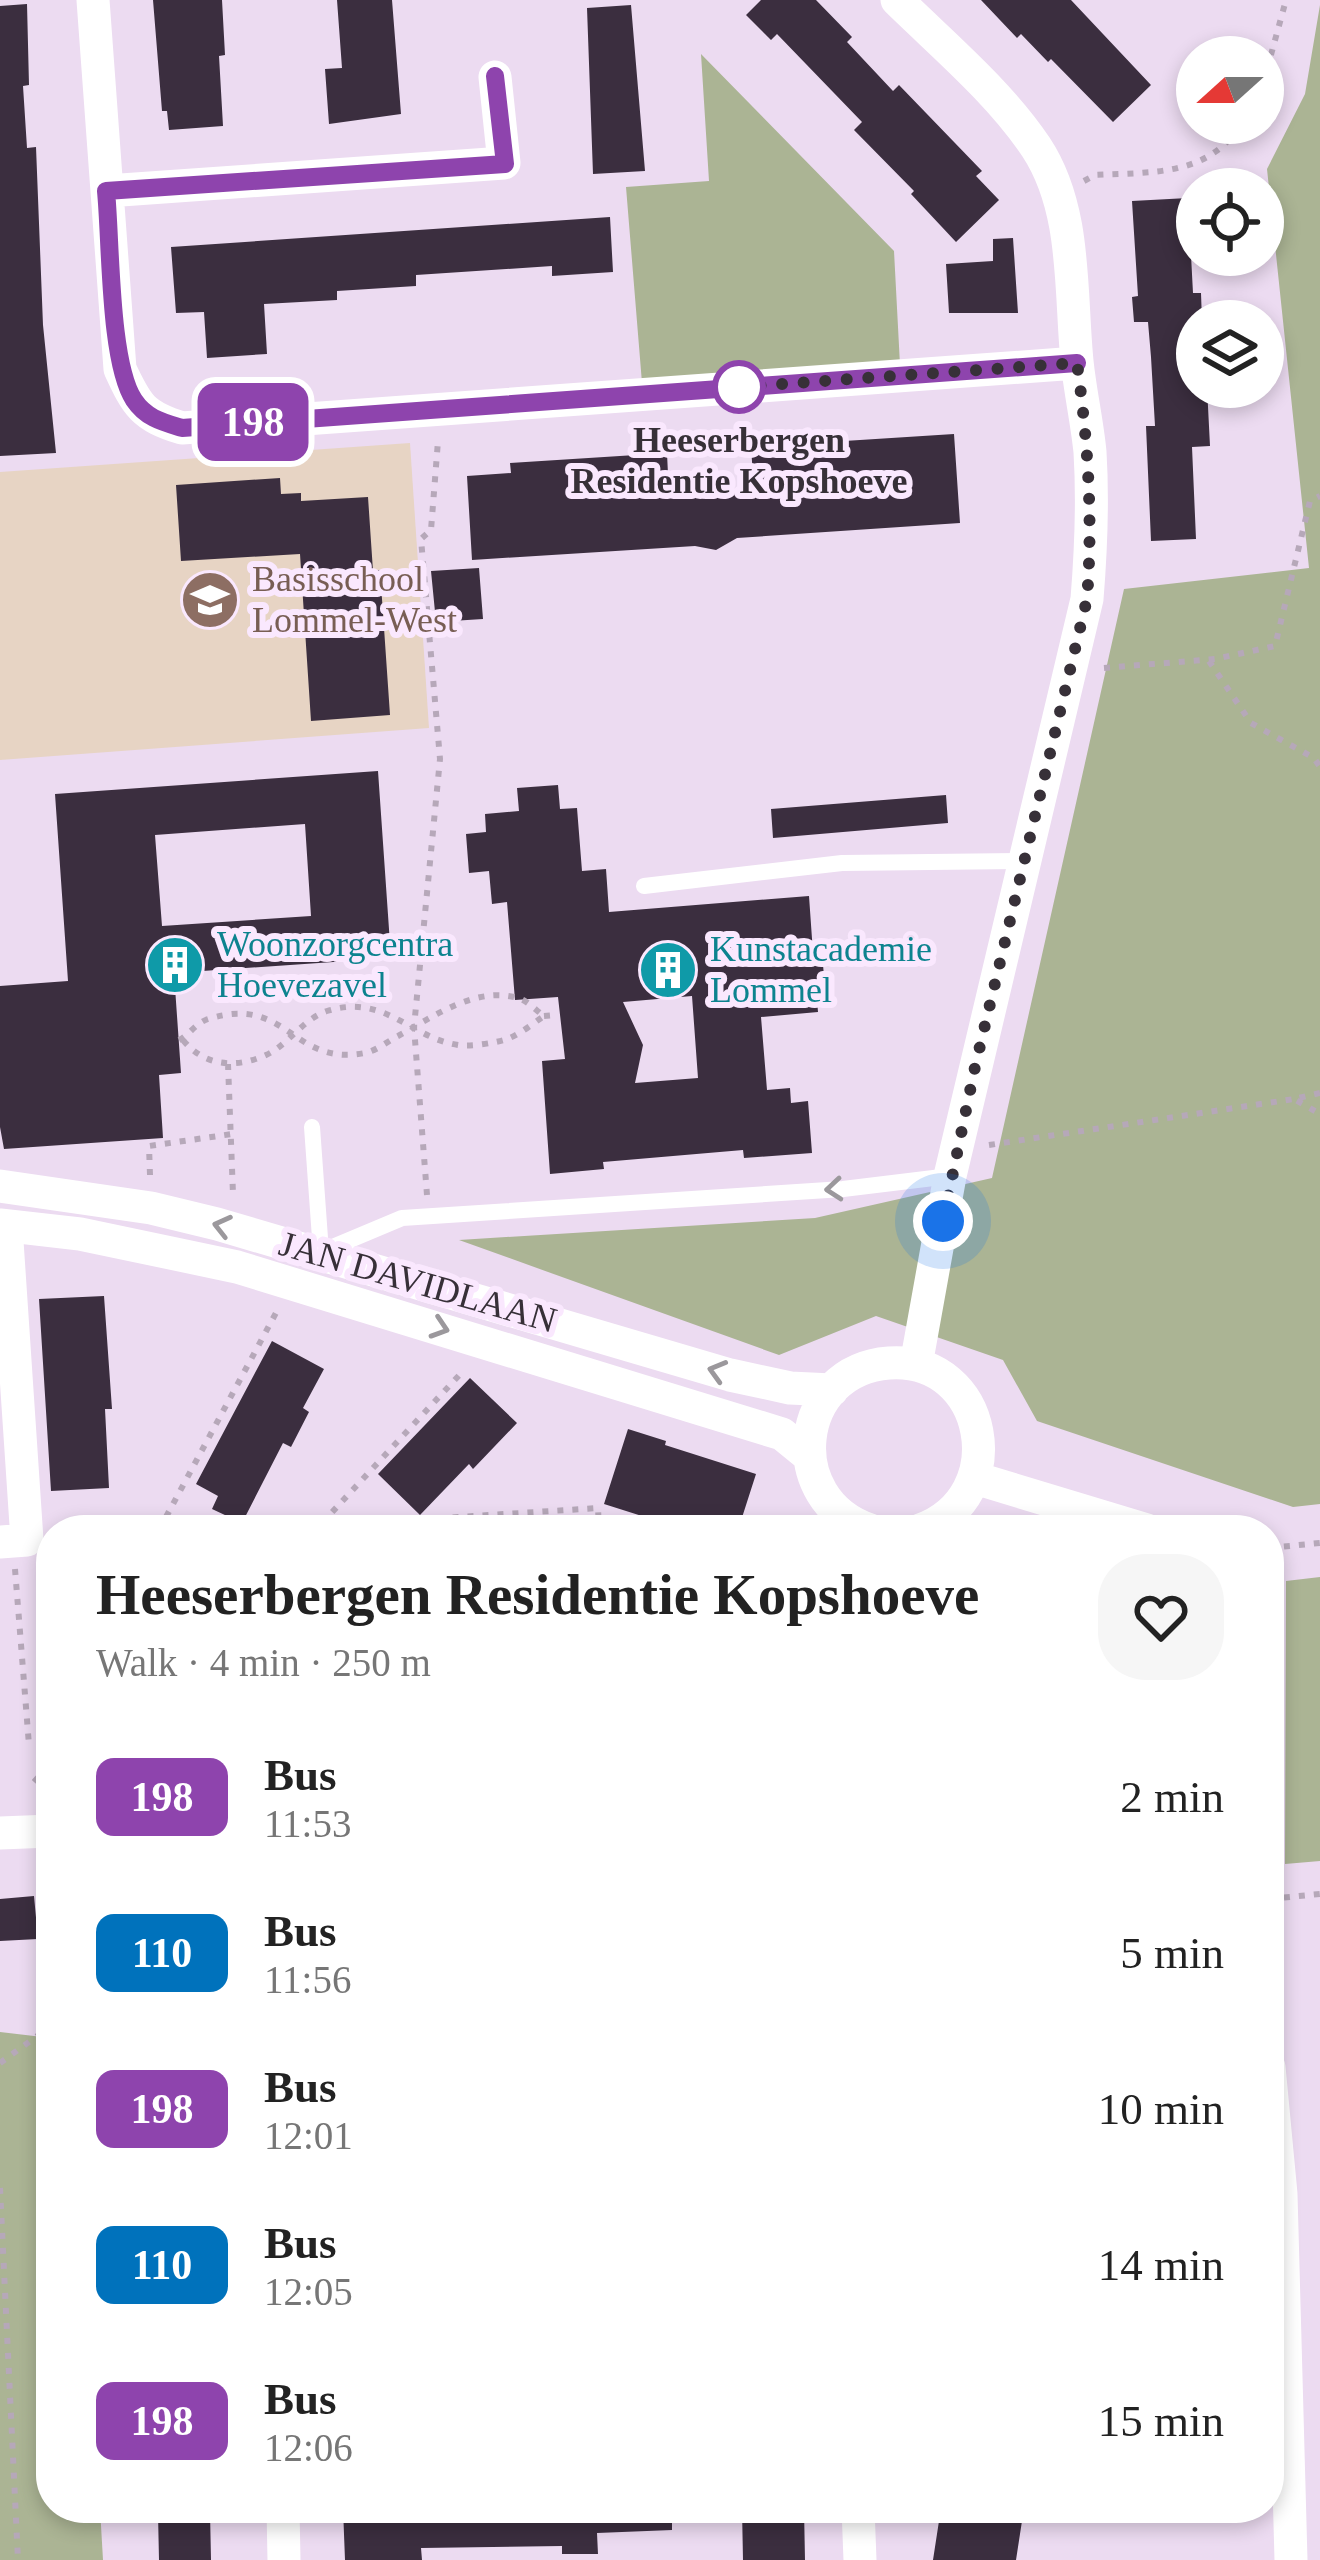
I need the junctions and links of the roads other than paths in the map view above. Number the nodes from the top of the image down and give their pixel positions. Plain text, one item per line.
1 (93, 0) edge
2 (897, 0) edge
3 (495, 76) dead end
4 (106, 191) junction
5 (1077, 363) junction
6 (1026, 861) junction
7 (644, 886) dead end
8 (312, 1127) dead end
9 (953, 1163) junction
10 (0, 1186) edge
11 (3, 1225) edge
12 (321, 1252) junction
13 (402, 1277) junction
14 (390, 1312) junction
15 (660, 1354) junction
16 (916, 1365) junction
17 (832, 1390) junction
18 (649, 1393) junction
19 (809, 1456) junction
20 (975, 1478) junction
21 (840, 1515) edge
22 (948, 1515) edge
23 (1097, 1515) edge
24 (14, 1541) edge
25 (36, 1832) edge
26 (0, 1833) edge
27 (1284, 2294) edge
28 (283, 2523) edge
29 (859, 2523) edge
30 (284, 2560) edge
31 (860, 2560) edge
32 (1292, 2560) edge

1 - 4 street
2 - 5 street
3 - 4 street
4 - 5 street
5 - 6 street
6 - 7 lane
6 - 9 street
8 - 12 lane
9 -> 12 lane
9 - 16 street
12 -> 10 street, JAN DAVIDLAAN
11 - 14 street, JAN DAVIDLAAN
11 - 24 street, JAN DAVIDLAAN
12 - 13 street, JAN DAVIDLAAN
13 - 14 street
13 - 15 street, JAN DAVIDLAAN
14 -> 18 street, JAN DAVIDLAAN
17 -> 15 street, JAN DAVIDLAAN
15 - 18 street
16 - 17 street
16 - 20 street
17 - 19 street
18 - 19 street, JAN DAVIDLAAN
19 - 21 street
20 - 22 street
20 - 23 street
25 - 26 street
27 - 32 street
28 - 30 street
29 - 31 street

